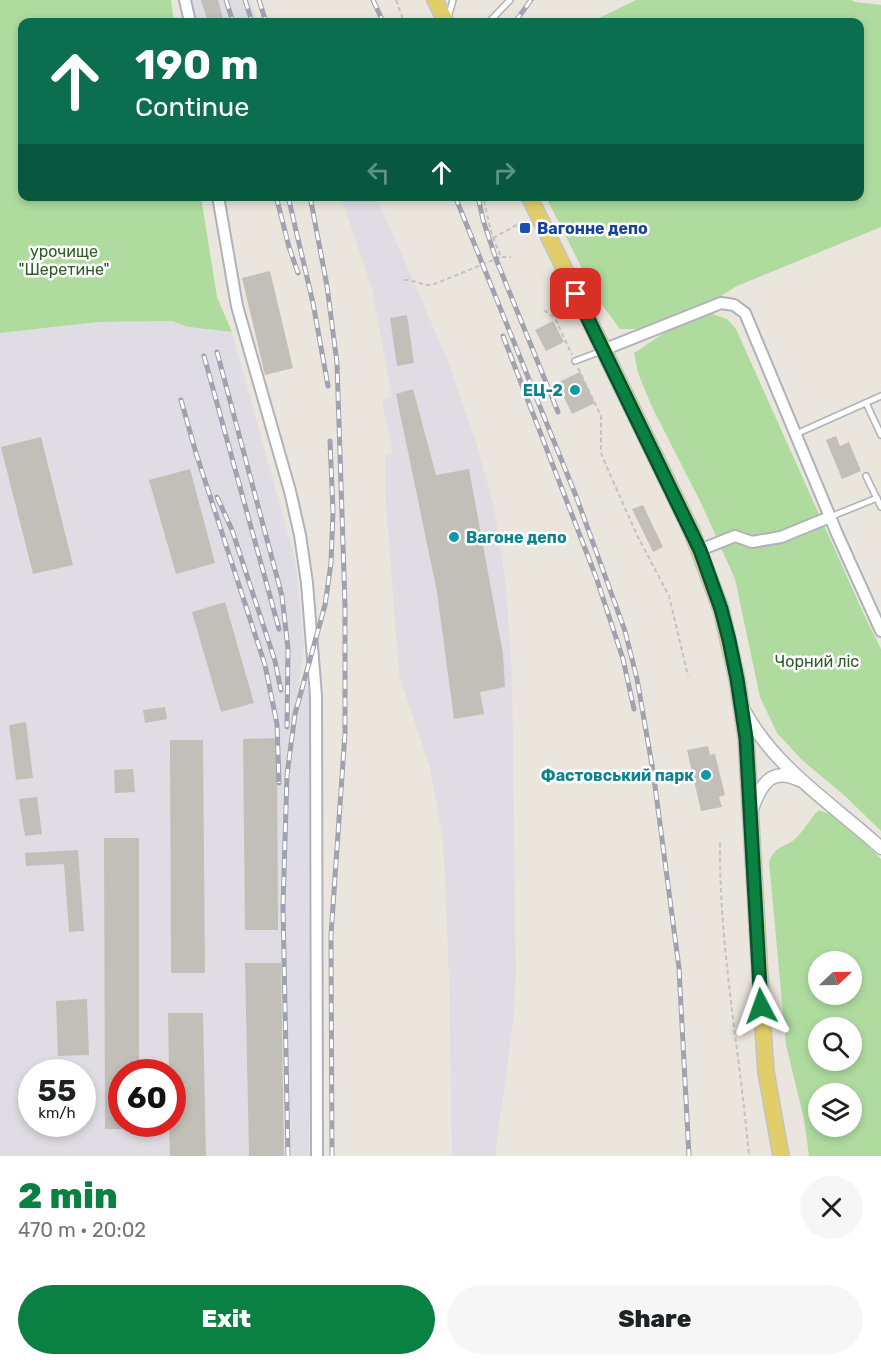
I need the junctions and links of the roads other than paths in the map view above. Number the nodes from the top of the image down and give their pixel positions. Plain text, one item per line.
1 (185, 0) edge
2 (435, 0) edge
3 (453, 0) edge
4 (510, 0) edge
5 (189, 18) edge
6 (444, 18) edge
7 (447, 18) edge
8 (493, 18) edge
9 (219, 201) edge
10 (531, 201) edge
11 (603, 350) junction
12 (575, 361) road end
13 (881, 396) edge
14 (866, 403) junction
15 (796, 434) junction
16 (881, 435) edge
17 (866, 476) dead end
18 (877, 498) junction
19 (881, 507) edge
20 (830, 517) junction
21 (700, 550) junction
22 (881, 631) edge
23 (742, 708) junction
24 (805, 782) junction
25 (751, 813) junction
26 (881, 848) edge
27 (317, 1156) edge
28 (781, 1156) edge

1 - 5 street
2 - 6 main road
3 - 7 lane
4 - 8 lane
9 - 27 street
10 - 11 main road
11 - 12 lane
11 - 15 street
11 - 21 main road
13 - 14 lane
14 - 15 lane
14 - 16 lane
15 - 20 street
17 - 18 lane
18 - 19 lane
18 - 20 lane
20 - 21 street
20 - 22 street
21 - 23 main road
23 - 24 street
23 - 25 main road
24 - 25 street
24 - 26 street
25 - 28 main road

